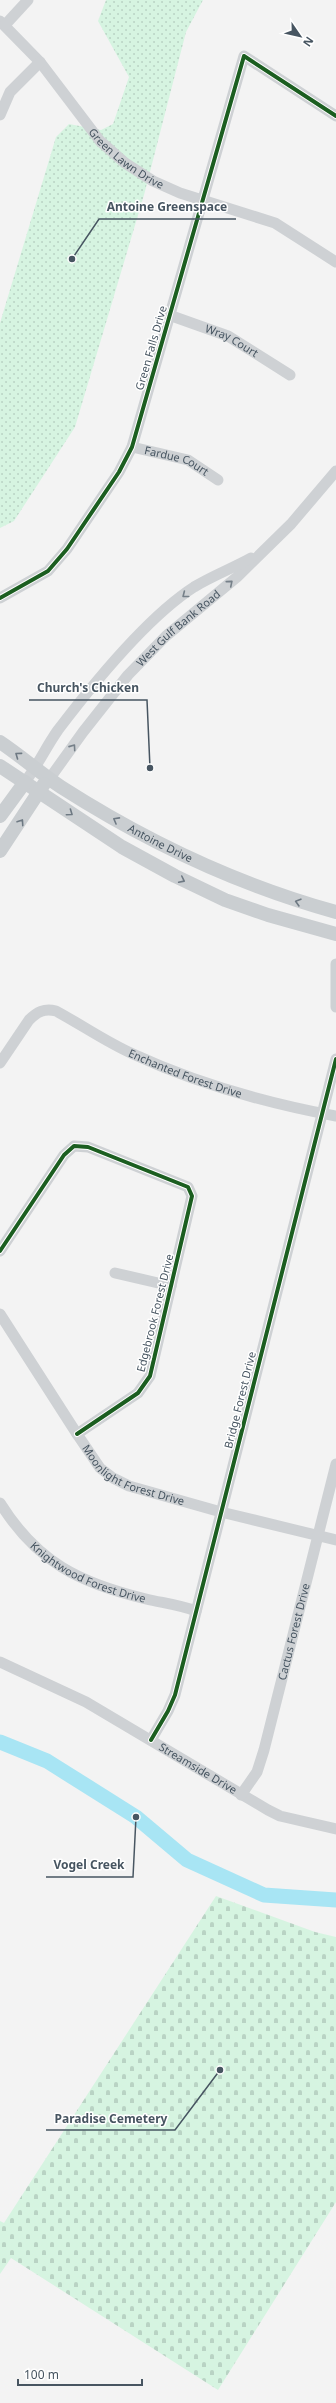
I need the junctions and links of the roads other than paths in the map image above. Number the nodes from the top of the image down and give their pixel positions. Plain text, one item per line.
1 (28, 0) edge
2 (2, 23) edge
3 (40, 62) junction
4 (0, 115) edge
5 (336, 116) edge
6 (202, 199) junction
7 (336, 262) edge
8 (169, 315) junction
9 (290, 375) dead end
10 (132, 447) junction
11 (336, 471) edge
12 (218, 480) dead end
13 (266, 547) junction
14 (0, 598) edge
15 (114, 662) junction
16 (128, 675) junction
17 (0, 742) edge
18 (0, 766) edge
19 (36, 768) junction
20 (50, 778) junction
21 (26, 782) junction
22 (38, 791) junction
23 (0, 816) edge
24 (0, 851) edge
25 (336, 912) edge
26 (336, 934) edge
27 (336, 964) edge
28 (336, 1008) edge
29 (336, 1059) edge
30 (0, 1064) edge
31 (322, 1114) junction
32 (336, 1116) edge
33 (0, 1251) edge
34 (116, 1273) dead end
35 (171, 1286) junction
36 (0, 1314) edge
37 (77, 1434) junction
38 (336, 1464) edge
39 (0, 1503) edge
40 (221, 1512) junction
41 (318, 1536) junction
42 (336, 1540) edge
43 (196, 1611) junction
44 (0, 1662) edge
45 (151, 1740) junction
46 (241, 1795) junction
47 (336, 1829) edge

1 - 2 street
2 - 3 street, Green Lawn Drive
3 - 4 street
3 - 6 street, Green Lawn Drive
5 - 6 street, Green Falls Drive
6 - 7 street, Green Lawn Drive
6 - 8 street, Green Falls Drive
8 - 9 street, Wray Court
8 - 10 street, Green Falls Drive
10 - 12 street, Fardue Court
10 - 14 street, Green Falls Drive
11 - 13 street, West Gulf Bank Road
13 -> 15 street, West Gulf Bank Road
16 -> 13 street, West Gulf Bank Road
15 - 16 street
15 - 19 street, West Gulf Bank Road
20 -> 16 street, West Gulf Bank Road
19 -> 17 main road, Antoine Drive
18 - 21 main road, Antoine Drive
19 - 20 main road, Antoine Drive
19 - 21 street, West Gulf Bank Road
20 - 22 main road, West Gulf Bank Road
25 -> 20 main road, Antoine Drive
21 - 22 main road, Antoine Drive
21 - 23 main road, West Gulf Bank Road
24 -> 22 main road, West Gulf Bank Road
22 -> 26 main road, Antoine Drive
27 - 28 street
29 - 31 street, Bridge Forest Drive
30 - 31 street, Enchanted Forest Drive
31 - 32 street, Enchanted Forest Drive
31 - 40 street, Bridge Forest Drive
33 - 35 street, Edgebrook Forest Drive
34 - 35 street
35 - 37 street, Edgebrook Forest Drive
36 - 37 street, Moonlight Forest Drive
37 - 40 street, Moonlight Forest Drive
38 - 41 street, Cactus Forest Drive
39 - 43 street, Knightwood Forest Drive
40 - 41 street, Moonlight Forest Drive
40 - 43 street, Bridge Forest Drive
41 - 42 street, Moonlight Forest Drive
41 - 46 street, Cactus Forest Drive
43 - 45 street, Bridge Forest Drive
44 - 45 street, Streamside Drive
45 - 46 street, Streamside Drive
46 - 47 street, Streamside Drive

